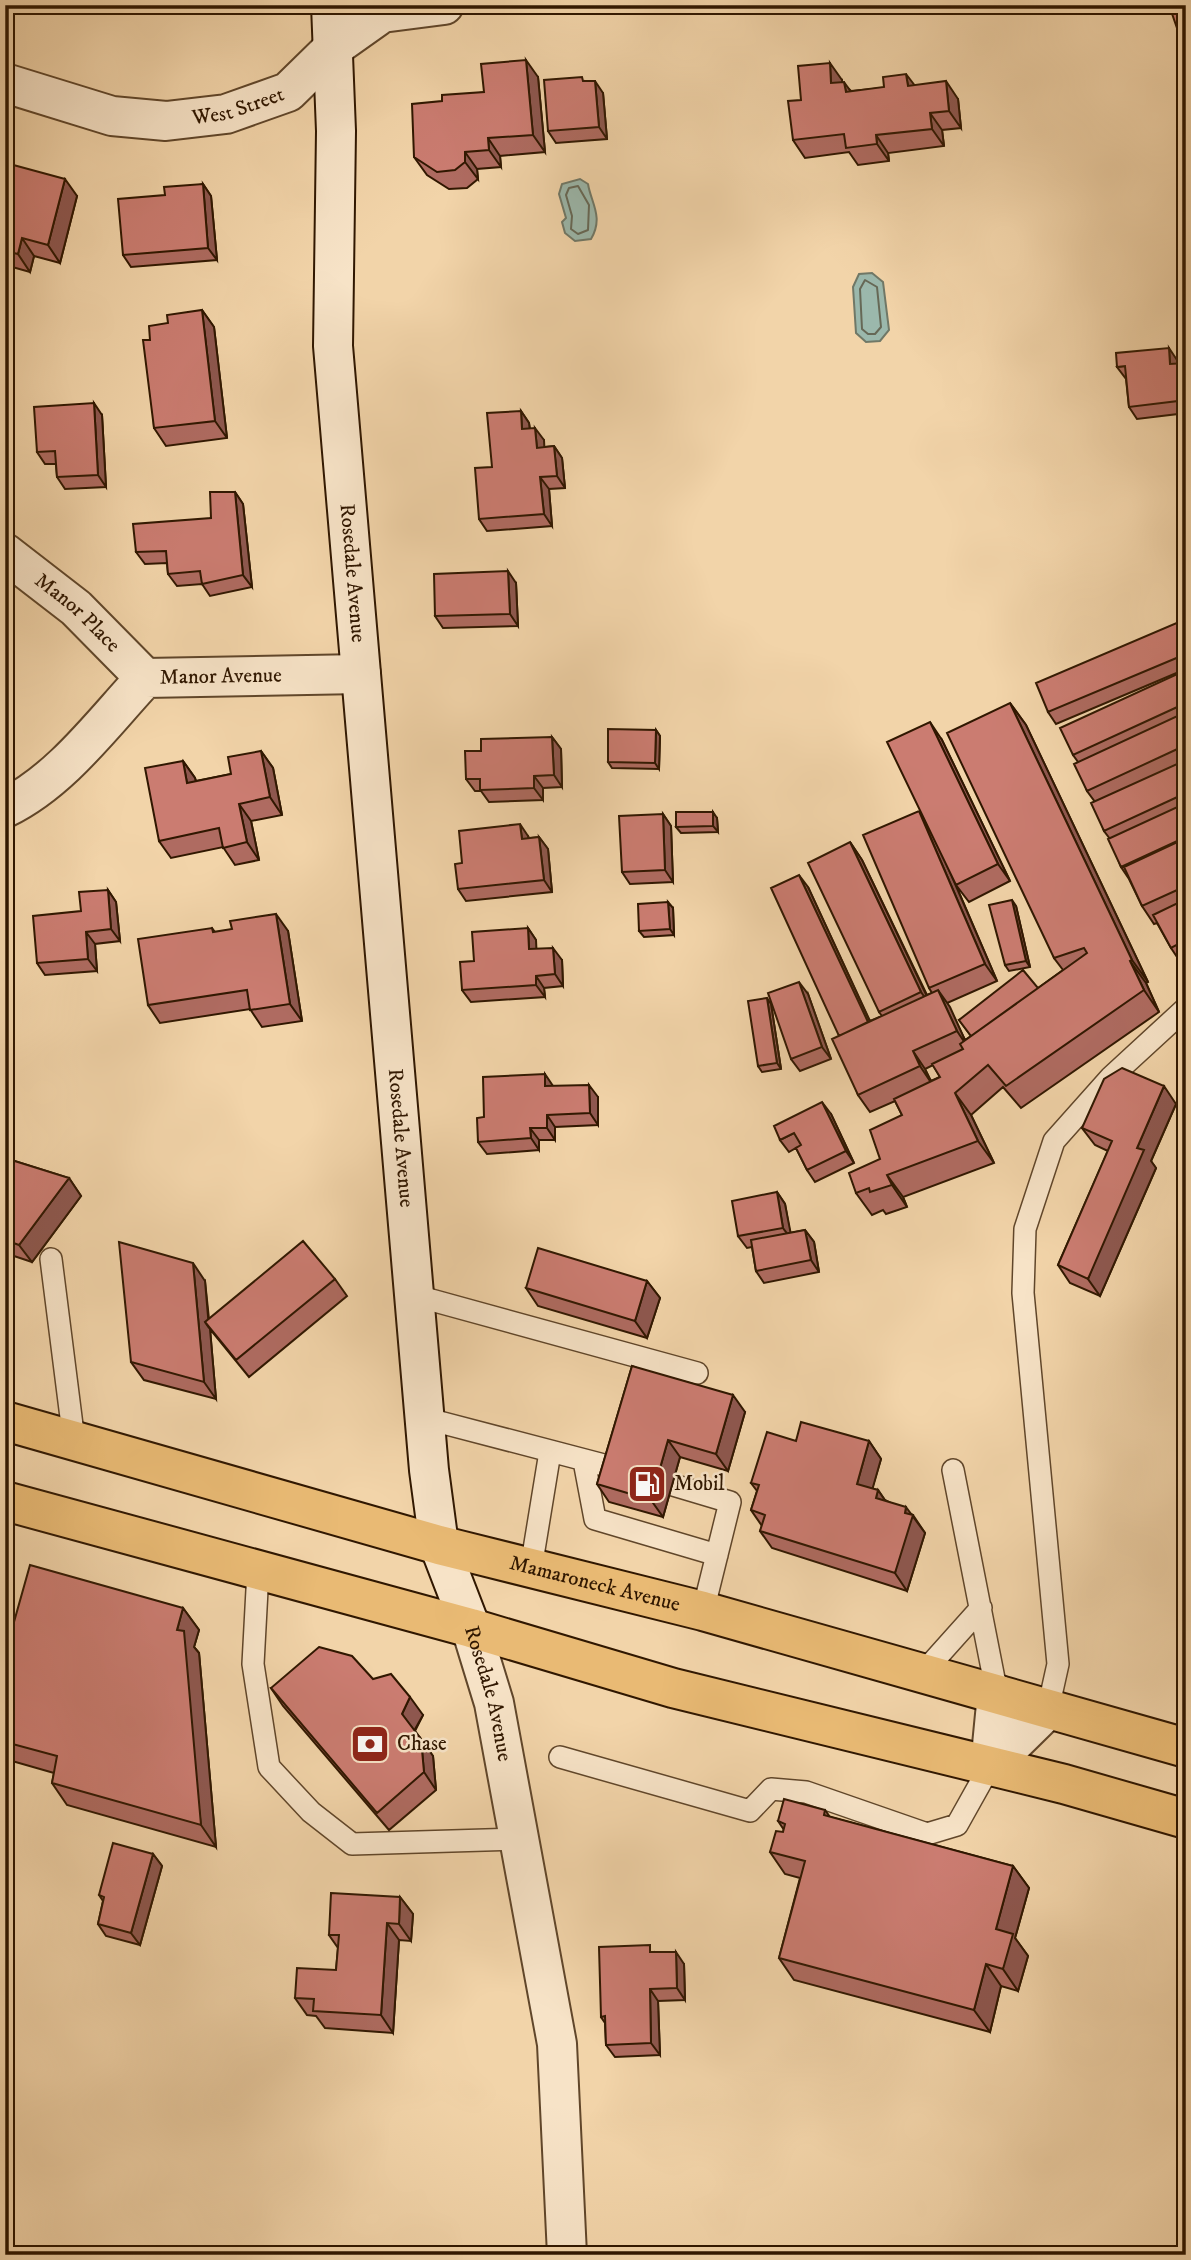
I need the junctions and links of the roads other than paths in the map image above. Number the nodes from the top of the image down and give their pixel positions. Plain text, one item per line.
1 (331, 5) edge
2 (444, 5) edge
3 (334, 47) junction
4 (5, 83) edge
5 (5, 553) edge
6 (361, 674) junction
7 (145, 678) junction
8 (5, 808) edge
9 (1186, 1008) edge
10 (51, 1259) dead end
11 (414, 1295) junction
12 (697, 1373) dead end
13 (424, 1418) junction
14 (5, 1421) edge
15 (74, 1441) junction
16 (550, 1452) junction
17 (584, 1461) junction
18 (619, 1469) edge
19 (953, 1470) dead end
20 (673, 1485) dead end
21 (5, 1501) edge
22 (439, 1545) junction
23 (717, 1555) junction
24 (531, 1568) junction
25 (258, 1571) junction
26 (981, 1608) junction
27 (703, 1611) junction
28 (471, 1628) junction
29 (920, 1675) junction
30 (997, 1694) junction
31 (1048, 1709) junction
32 (1186, 1748) edge
33 (560, 1757) dead end
34 (990, 1766) junction
35 (1186, 1819) edge
36 (519, 1839) junction
37 (567, 2255) edge

1 - 3 street, Rosedale Avenue
2 - 3 street, West Street
3 - 4 street, West Street
3 - 6 street, Rosedale Avenue
5 - 7 street, Manor Place
6 - 7 street, Manor Avenue
6 - 11 street, Rosedale Avenue
7 - 8 street, Manor Avenue
9 - 31 lane
10 - 15 lane
11 - 12 lane
11 - 13 street, Rosedale Avenue
13 - 16 lane
13 - 22 street, Rosedale Avenue
14 - 15 main road, Mamaroneck Avenue
15 - 22 main road, Mamaroneck Avenue
16 - 17 lane
16 - 24 lane
17 - 18 lane
17 - 23 lane
19 - 26 lane
20 - 23 lane
21 - 25 main road
22 - 24 main road, Mamaroneck Avenue
22 - 28 street, Rosedale Avenue
23 - 27 lane
24 - 27 main road, Mamaroneck Avenue
25 - 28 main road
25 - 36 lane
26 - 29 lane
26 - 30 lane
27 - 29 main road, Mamaroneck Avenue
28 - 34 main road
28 - 36 street, Rosedale Avenue
29 - 30 main road, Mamaroneck Avenue
30 - 31 main road, Mamaroneck Avenue
30 - 34 street
31 - 32 main road, Mamaroneck Avenue
31 - 34 street
33 - 34 lane
34 - 35 main road
36 - 37 street, Rosedale Avenue

